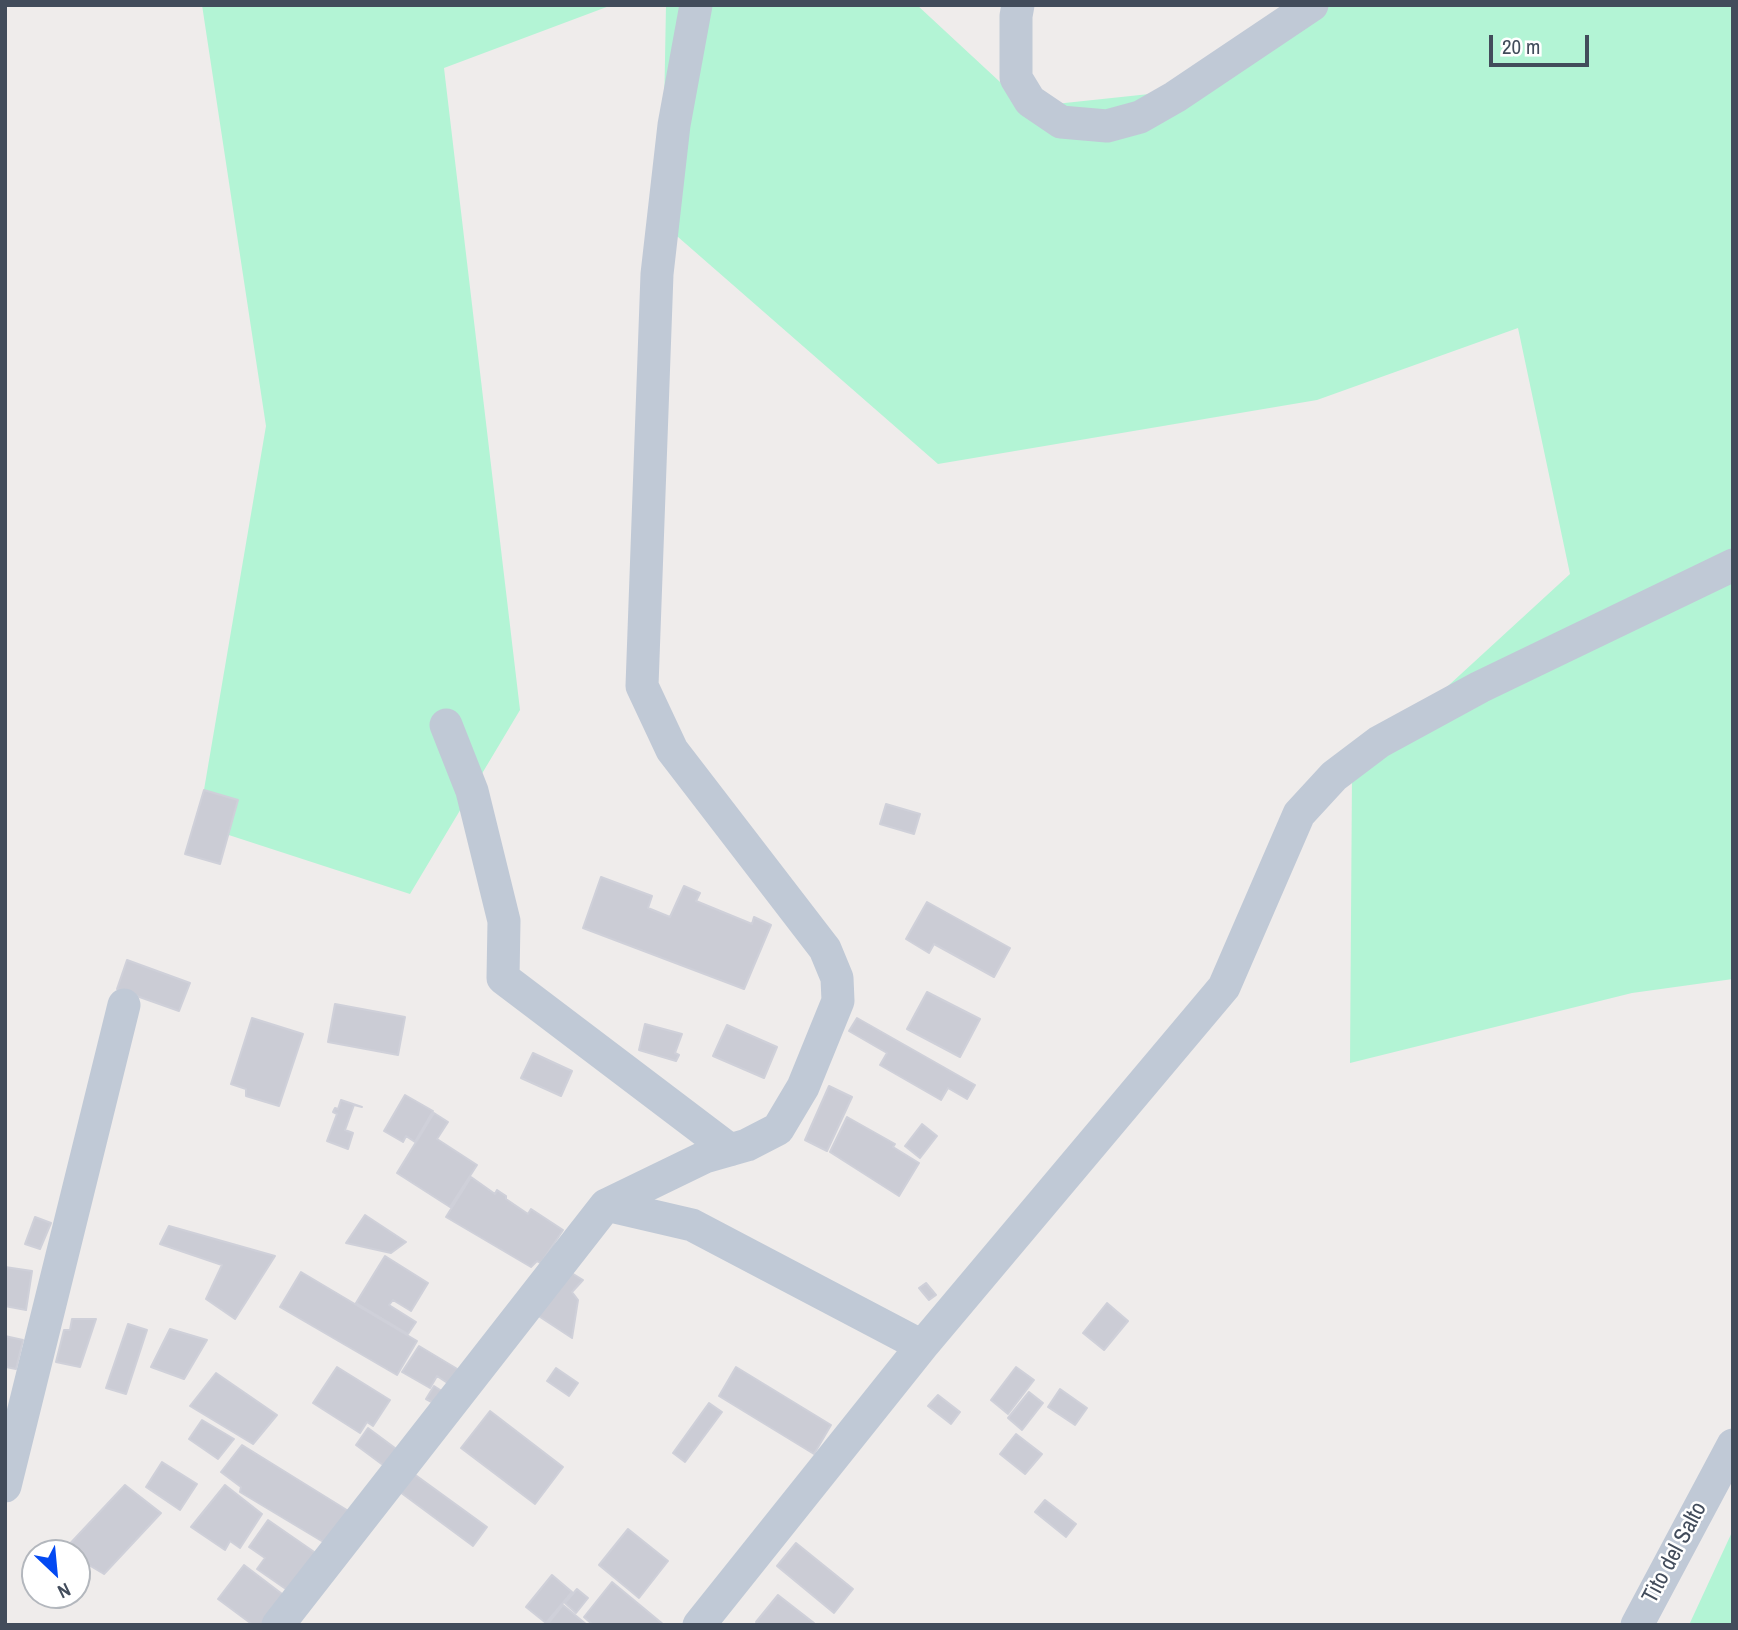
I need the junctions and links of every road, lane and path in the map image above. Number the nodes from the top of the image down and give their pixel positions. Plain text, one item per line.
1 (696, 5) edge
2 (1018, 5) edge
3 (1312, 5) edge
4 (1733, 565) edge
5 (446, 725) dead end
6 (124, 1005) dead end
7 (730, 1150) junction
8 (606, 1205) junction
9 (922, 1346) junction
10 (1733, 1445) edge
11 (5, 1486) edge
12 (278, 1625) edge
13 (699, 1625) edge
14 (1637, 1625) edge

1 - 7 street
2 - 3 street
4 - 9 street
5 - 7 street
6 - 11 street
7 - 8 street
8 - 9 street
8 - 12 street
9 - 13 street
10 - 14 street, Tito del Salto

